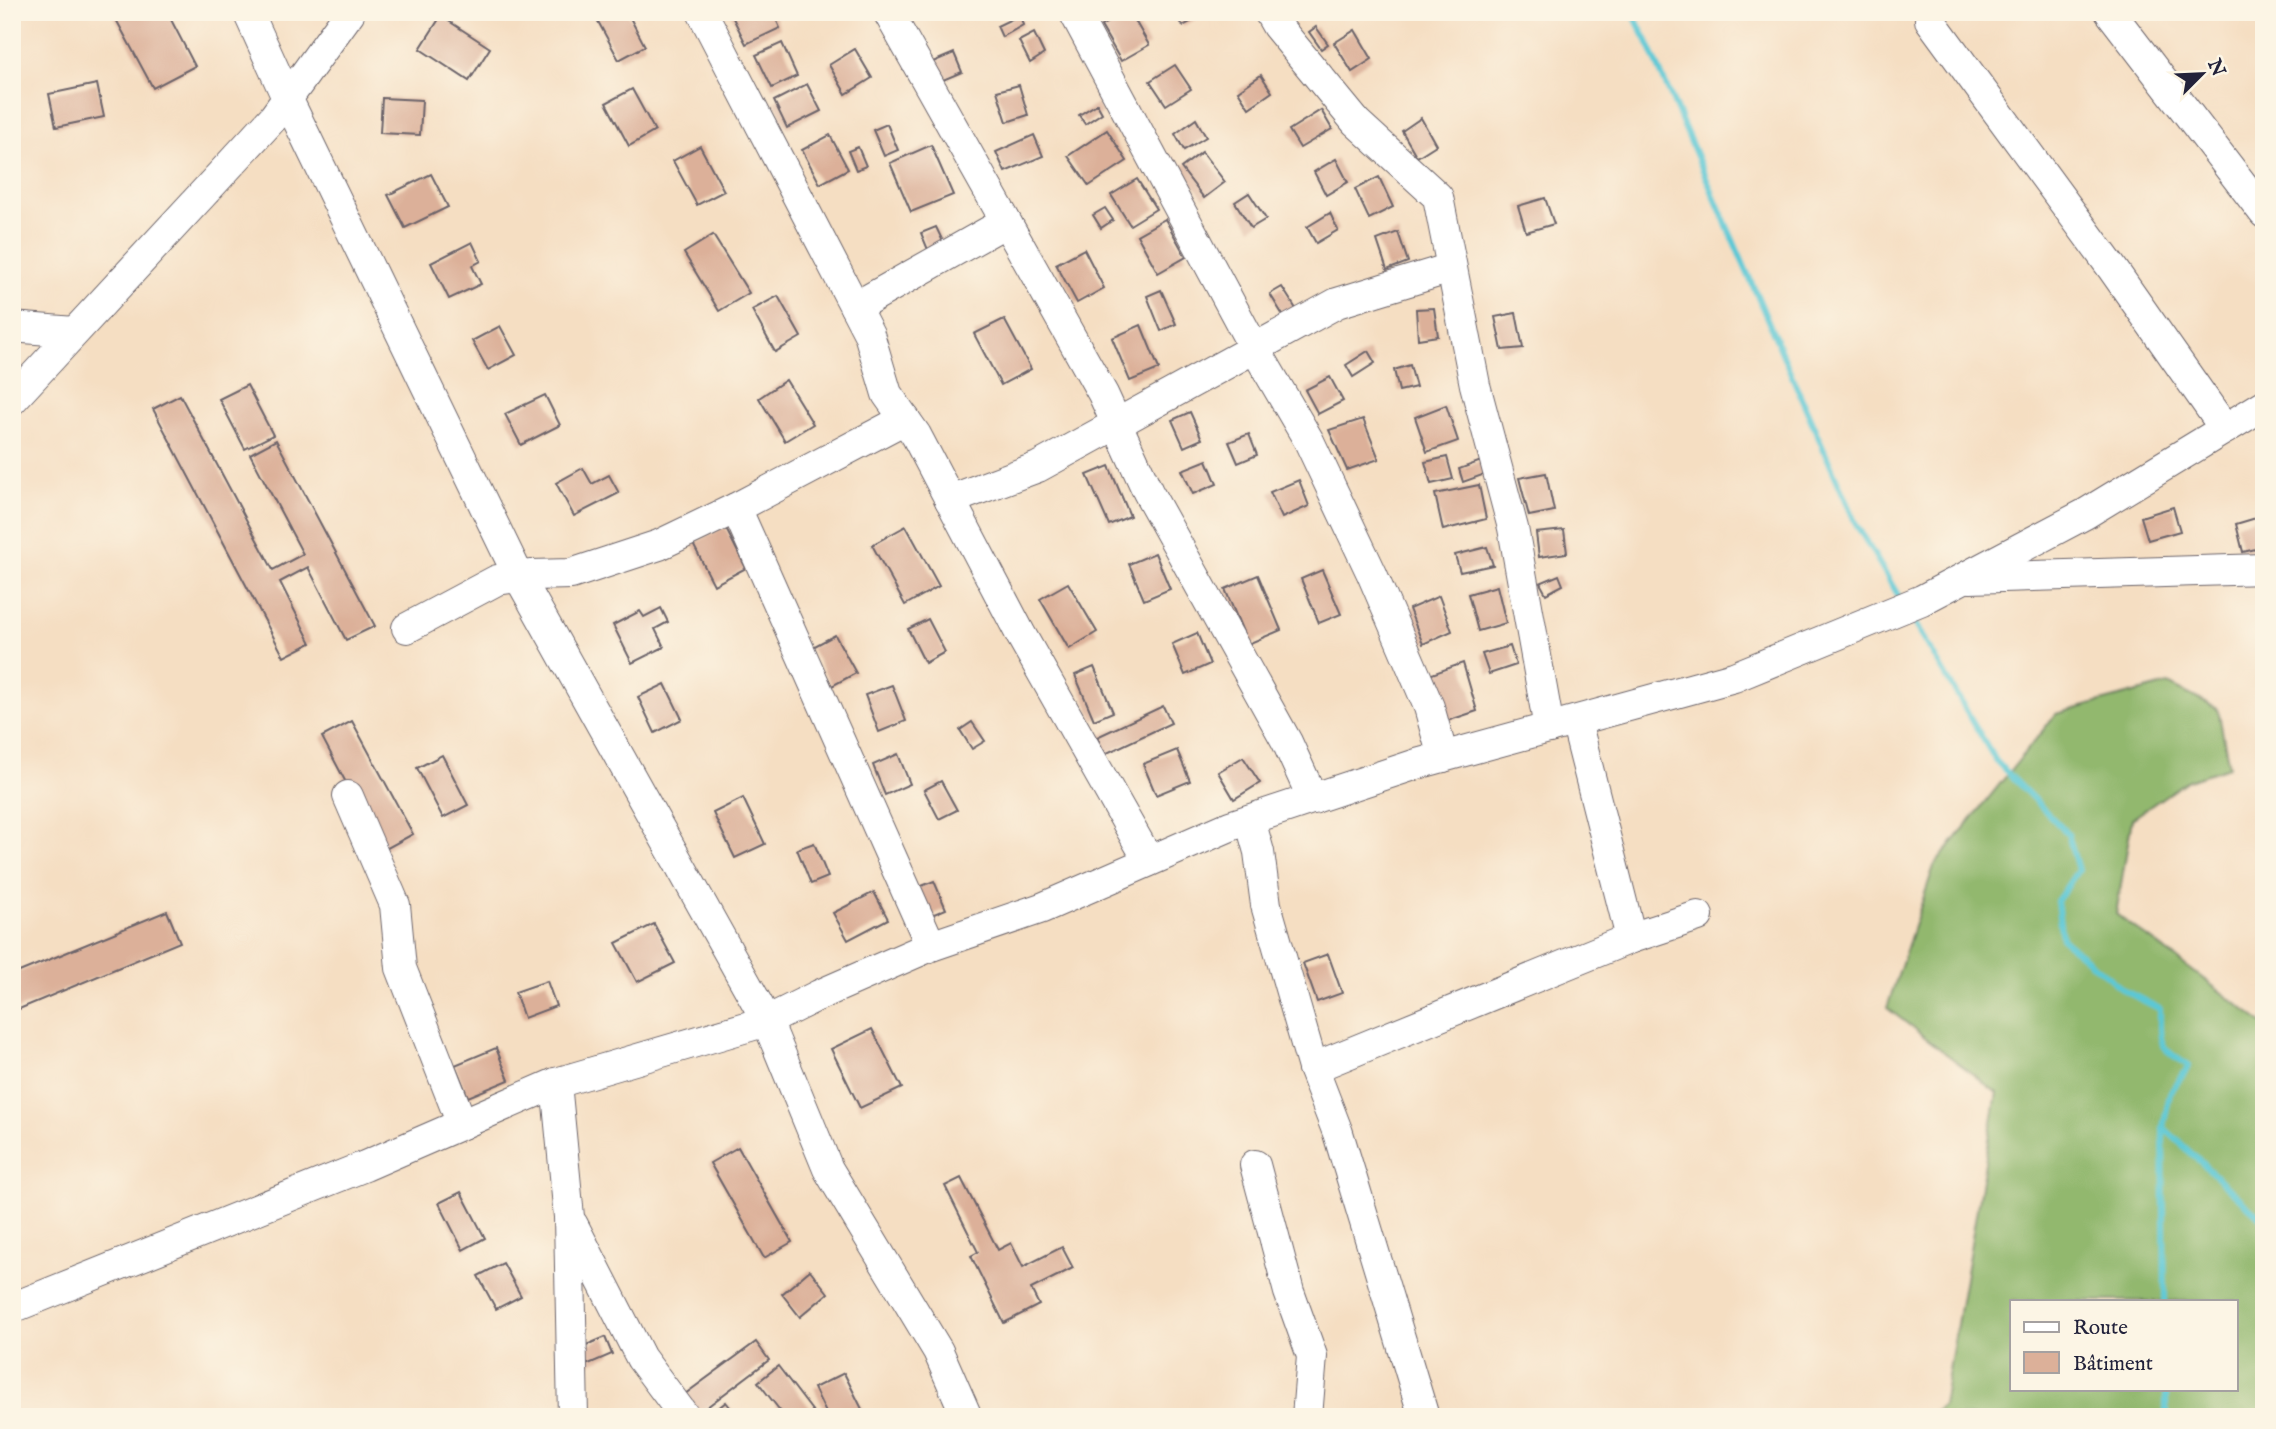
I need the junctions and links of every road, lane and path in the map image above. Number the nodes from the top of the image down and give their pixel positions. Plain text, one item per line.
1 (248, 12) edge
2 (350, 12) edge
3 (702, 12) edge
4 (888, 12) edge
5 (1073, 12) edge
6 (1269, 12) edge
7 (2110, 12) edge
8 (1930, 20) dead end
9 (287, 98) junction
10 (2264, 213) edge
11 (1006, 222) junction
12 (1451, 268) junction
13 (855, 307) junction
14 (12, 327) edge
15 (75, 332) junction
16 (1255, 349) junction
17 (12, 400) edge
18 (2264, 405) edge
19 (905, 419) junction
20 (1116, 424) junction
21 (2225, 429) junction
22 (950, 500) junction
23 (736, 508) junction
24 (2264, 569) edge
25 (519, 577) junction
26 (1963, 578) junction
27 (407, 628) dead end
28 (1563, 725) junction
29 (1443, 757) junction
30 (348, 796) dead end
31 (1313, 799) junction
32 (1250, 820) junction
33 (1149, 861) junction
34 (1698, 916) dead end
35 (1631, 938) junction
36 (931, 946) junction
37 (766, 1021) junction
38 (1313, 1068) junction
39 (556, 1083) junction
40 (462, 1124) junction
41 (1255, 1165) dead end
42 (569, 1217) junction
43 (12, 1308) edge
44 (573, 1417) edge
45 (685, 1417) edge
46 (967, 1417) edge
47 (1307, 1417) edge
48 (1424, 1417) edge

1 - 9 street
2 - 9 street
3 - 13 street
4 - 11 street
5 - 16 street
6 - 12 street
7 - 10 street
8 - 21 street
9 - 15 street
9 - 25 street
11 - 13 street
11 - 20 street
12 - 16 street
12 - 28 street
13 - 19 street
14 - 15 street
15 - 17 street
16 - 20 street
16 - 29 street
18 - 21 street
19 - 22 street
19 - 23 street
20 - 22 street
20 - 31 street
21 - 26 street
22 - 33 street
23 - 25 street
23 - 36 street
24 - 26 street
25 - 27 street
25 - 37 street
26 - 28 street
28 - 29 street
28 - 35 street
29 - 31 street
30 - 40 street
31 - 32 street
32 - 33 street
32 - 38 street
33 - 36 street
34 - 35 street
35 - 38 street
36 - 37 street
37 - 39 street
37 - 46 street
38 - 48 street
39 - 40 street
39 - 42 street
40 - 43 street
41 - 47 street
42 - 44 street
42 - 45 street

